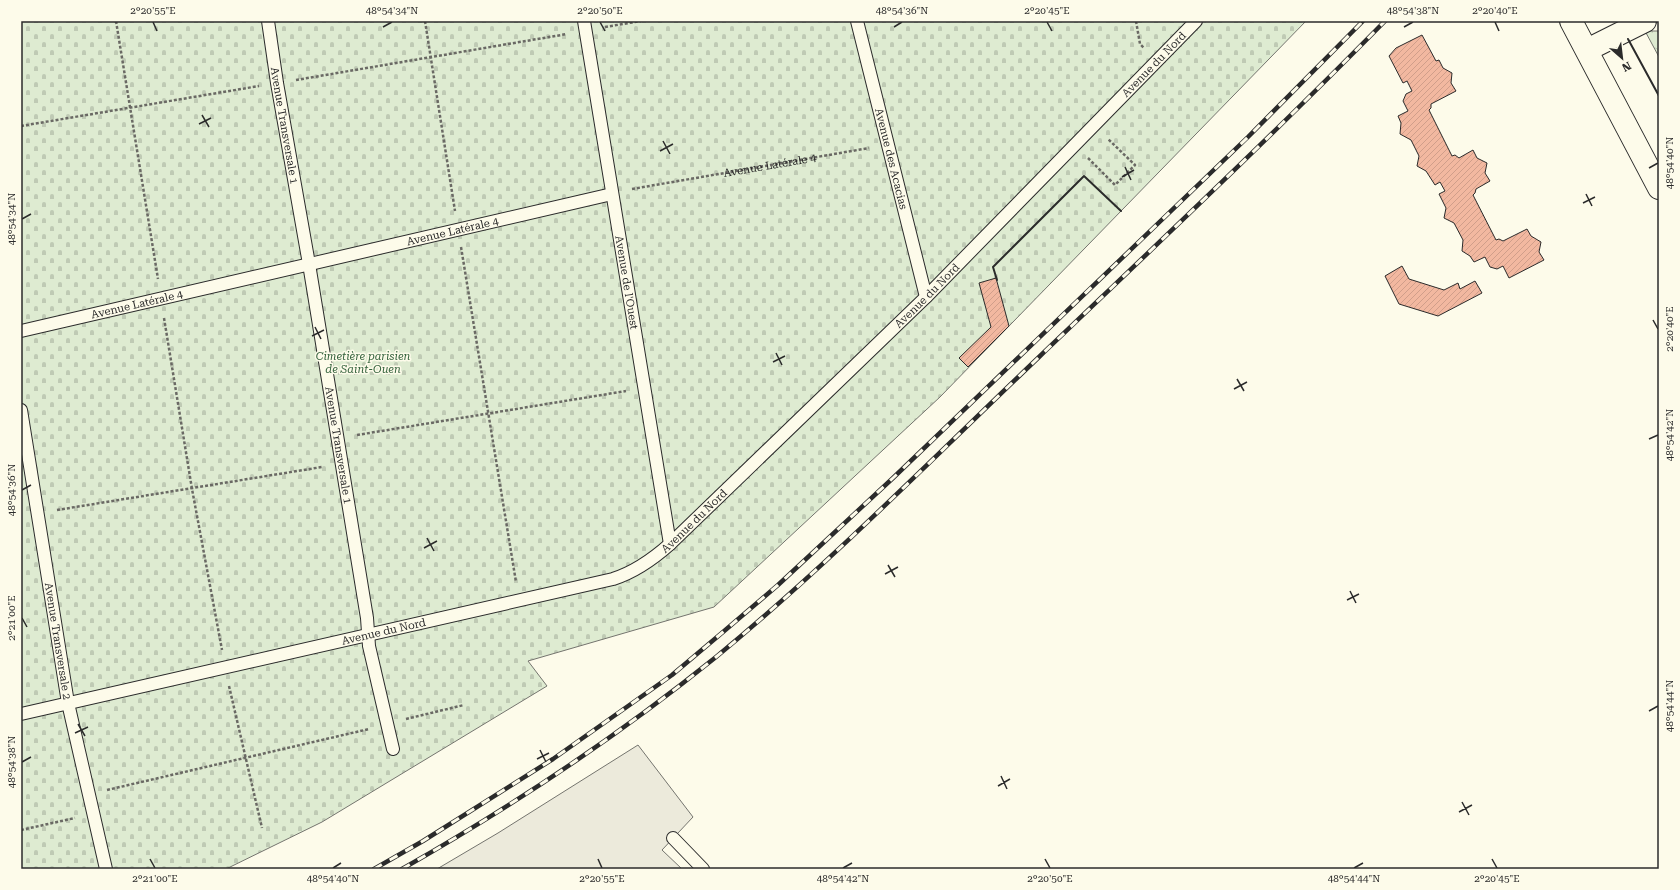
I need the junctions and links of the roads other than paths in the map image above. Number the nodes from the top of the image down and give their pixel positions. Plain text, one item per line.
1 (268, 21) edge
2 (857, 21) edge
3 (1196, 21) edge
4 (1571, 21) edge
5 (1645, 21) edge
6 (585, 26) edge
7 (1586, 50) junction
8 (1659, 188) edge
9 (612, 194) junction
10 (309, 264) junction
11 (926, 297) junction
12 (21, 331) edge
13 (21, 410) edge
14 (670, 544) junction
15 (368, 634) junction
16 (68, 703) junction
17 (21, 714) edge
18 (393, 749) dead end
19 (673, 838) dead end
20 (106, 869) edge
21 (703, 869) edge

1 - 10 lane, Avenue Transversale 1
2 - 11 lane, Avenue des Acacias
3 - 11 lane, Avenue du Nord
4 - 7 main road
5 - 7 main road
6 - 9 lane, Avenue de l'Ouest
7 - 8 main road
9 - 10 lane, Avenue Latérale 4
9 - 14 lane, Avenue de l'Ouest
10 - 12 lane, Avenue Latérale 4
10 - 15 lane, Avenue Transversale 1
11 - 14 lane, Avenue du Nord
13 - 16 lane, Avenue Transversale 2
14 - 15 lane, Avenue du Nord
15 - 16 lane, Avenue du Nord
15 - 18 lane, Avenue Transversale 1
16 - 17 lane, Avenue du Nord
16 - 20 lane, Avenue Transversale 2
19 - 21 lane

